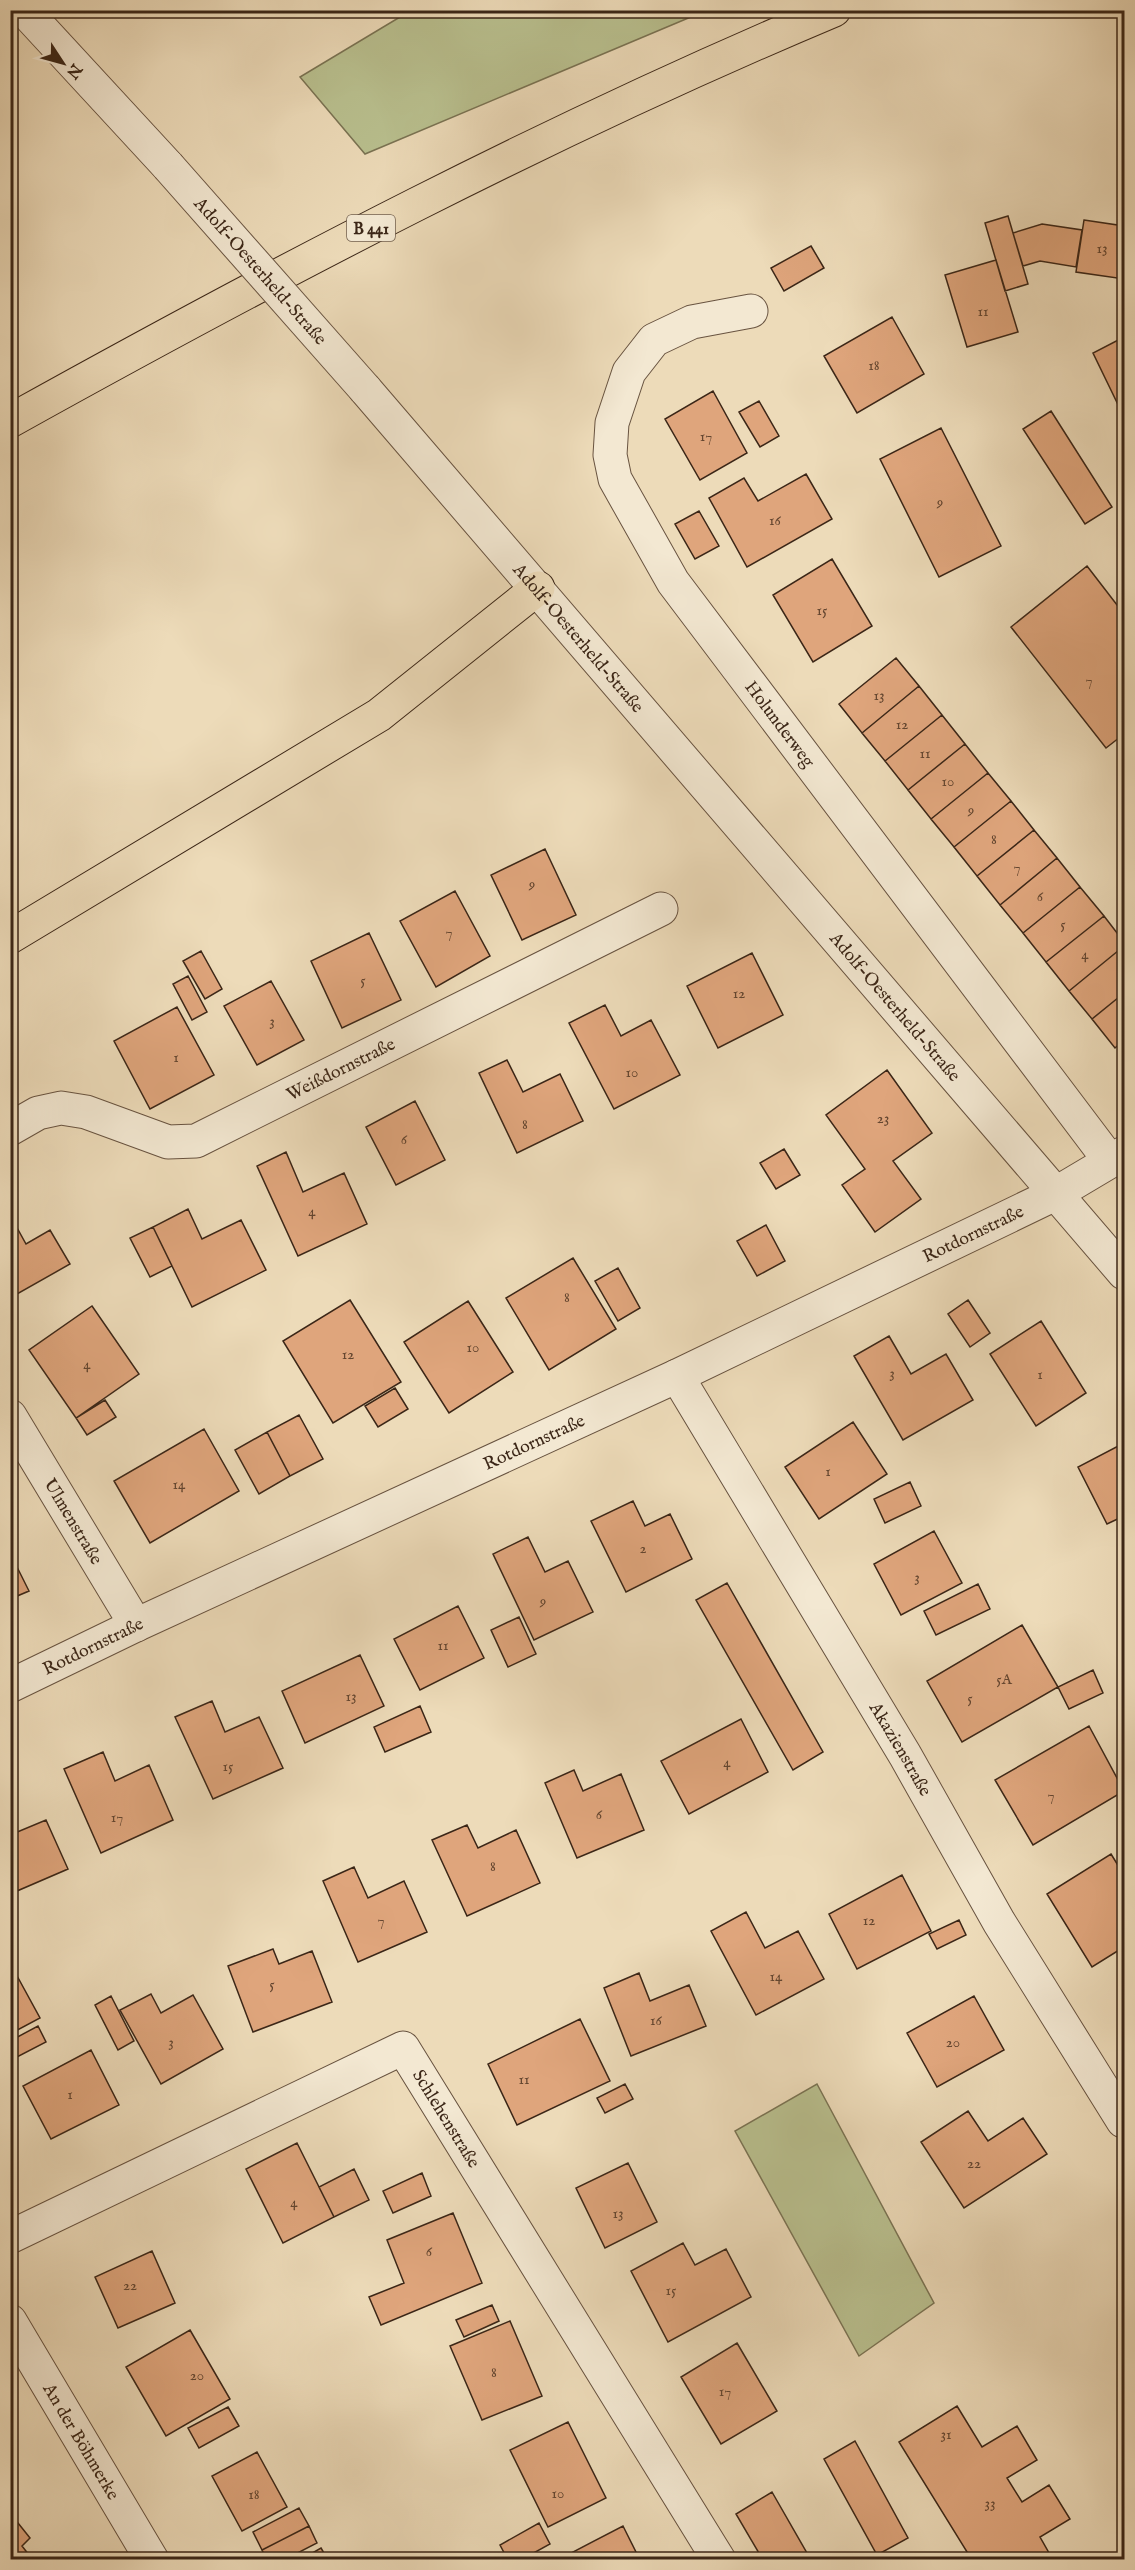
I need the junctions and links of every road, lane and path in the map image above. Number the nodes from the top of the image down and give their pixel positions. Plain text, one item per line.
1 (24, 10) edge
2 (834, 10) edge
3 (751, 311) dead end
4 (10, 421) edge
5 (538, 588) junction
6 (661, 909) dead end
7 (10, 937) edge
8 (10, 1129) edge
9 (1117, 1157) edge
10 (1055, 1194) junction
11 (1125, 1273) edge
12 (677, 1376) junction
13 (10, 1416) edge
14 (136, 1625) junction
15 (10, 1686) edge
16 (1123, 2121) dead end
17 (10, 2237) edge
18 (10, 2321) edge
19 (152, 2559) edge
20 (719, 2559) edge

1 - 5 street, Adolf-Oesterheld-Straße, bridge
2 - 4 main road, B 441
3 - 9 street, Holunderweg
5 - 7 main road
5 - 10 street, Adolf-Oesterheld-Straße
6 - 8 street, Weißdornstraße
9 - 10 street, Rotdornstraße
10 - 11 street, Adolf-Oesterheld-Straße
10 - 12 street, Rotdornstraße
12 - 14 street, Rotdornstraße
12 - 16 street, Akazienstraße
13 - 14 street, Ulmenstraße
14 - 15 street, Rotdornstraße
17 - 20 street, Schlehenstraße
18 - 19 street, An der Böhmerke

